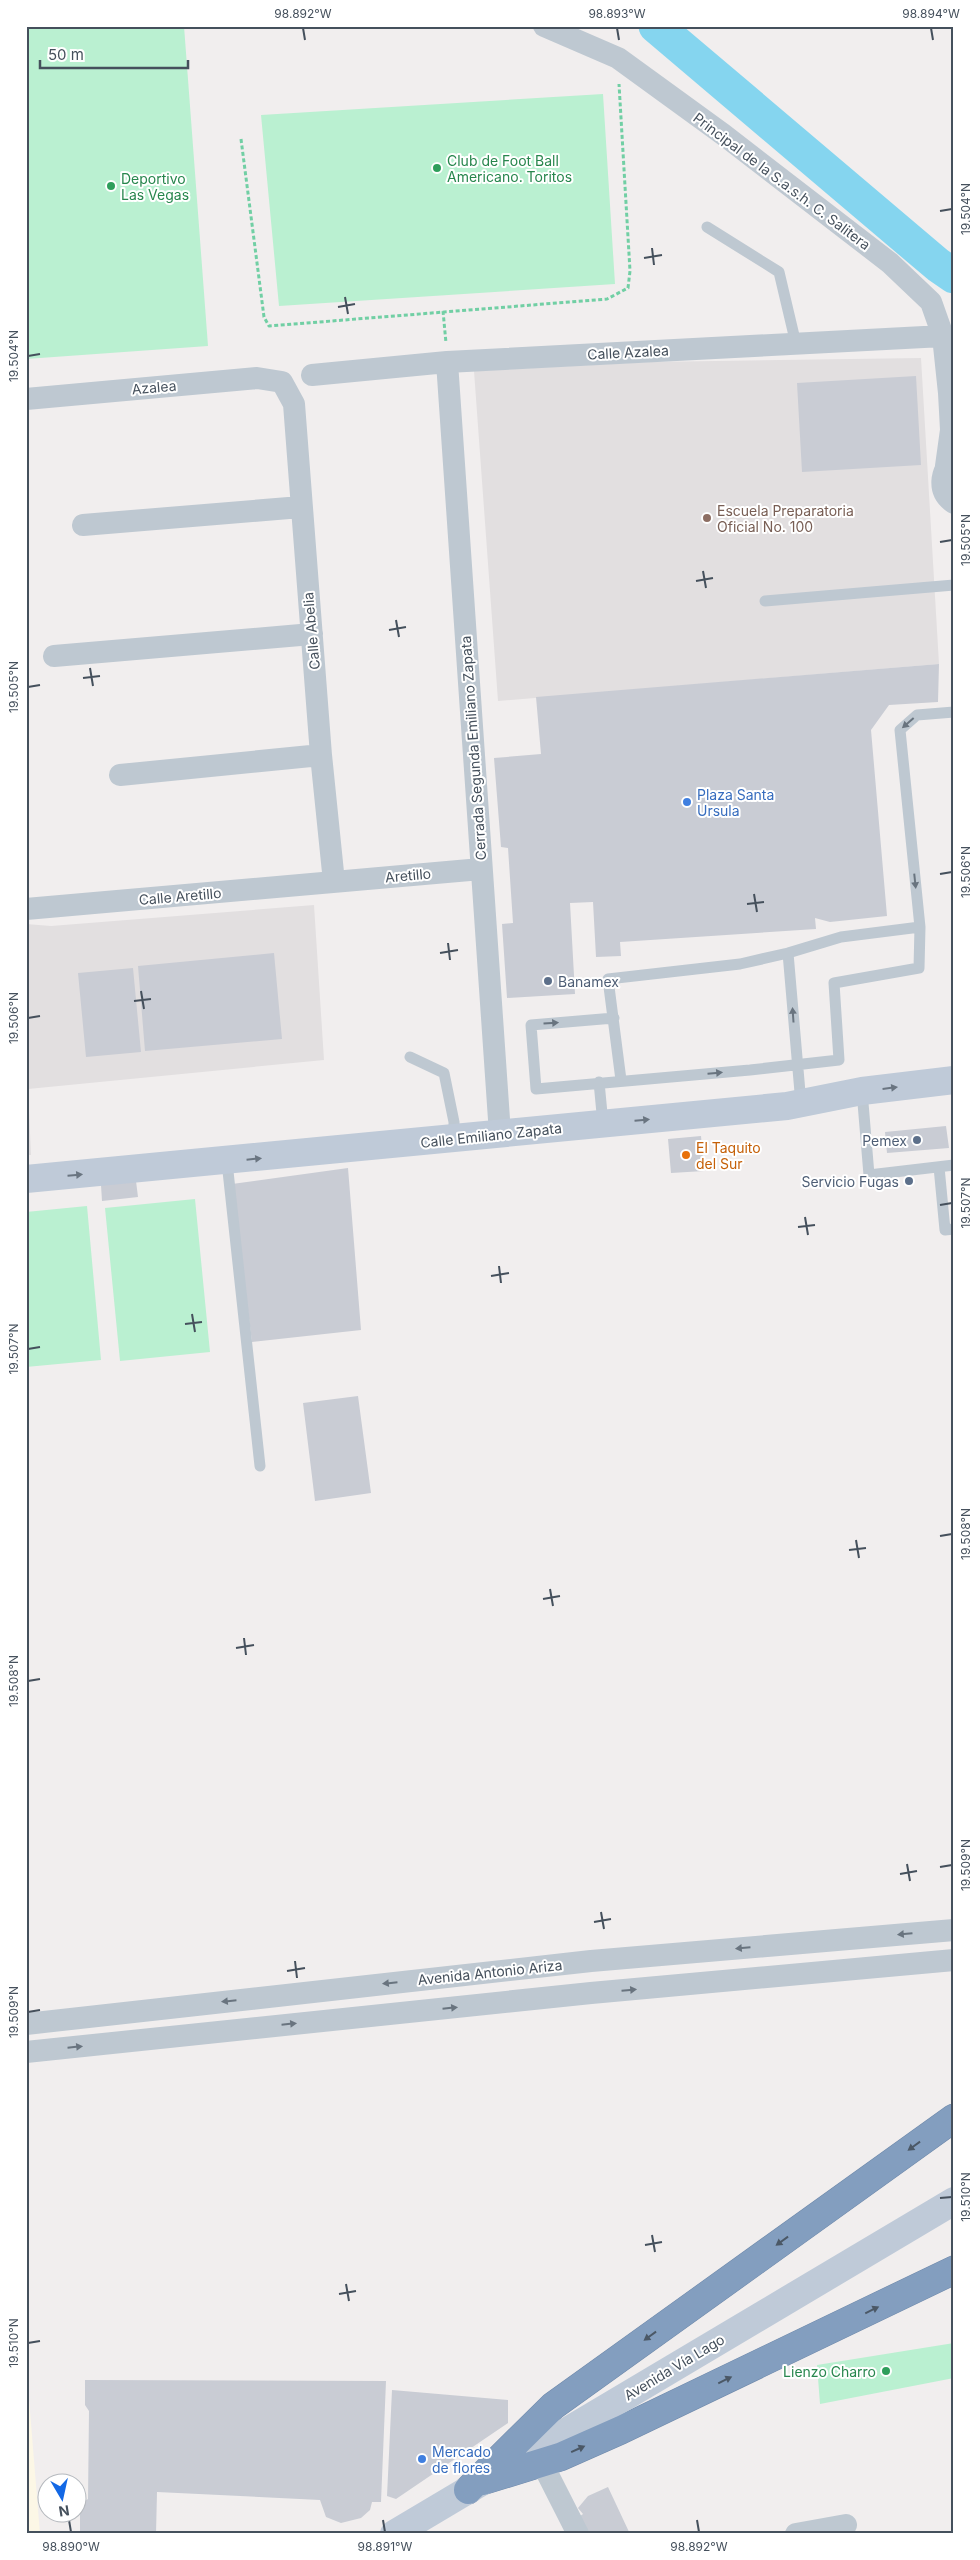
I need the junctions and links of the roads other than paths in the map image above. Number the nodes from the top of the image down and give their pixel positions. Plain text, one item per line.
1 (544, 26) edge
2 (707, 227) dead end
3 (943, 336) junction
4 (796, 344) junction
5 (447, 362) junction
6 (312, 375) dead end
7 (282, 382) joint
8 (952, 397) edge
9 (26, 399) edge
10 (950, 462) edge
11 (953, 505) edge
12 (301, 507) junction
13 (83, 525) dead end
14 (954, 585) edge
15 (765, 601) dead end
16 (312, 634) junction
17 (54, 656) dead end
18 (954, 712) edge
19 (322, 755) junction
20 (120, 775) dead end
21 (481, 869) junction
22 (334, 882) junction
23 (26, 909) edge
24 (920, 927) junction
25 (788, 953) junction
26 (614, 1018) junction
27 (410, 1057) dead end
28 (796, 1064) junction
29 (621, 1080) junction
30 (954, 1080) edge
31 (599, 1082) junction
32 (862, 1091) junction
33 (801, 1104) junction
34 (603, 1124) junction
35 (500, 1134) junction
36 (454, 1139) junction
37 (227, 1162) junction
38 (954, 1165) edge
39 (939, 1167) junction
40 (26, 1178) edge
41 (954, 1229) edge
42 (260, 1466) dead end
43 (954, 1930) edge
44 (954, 1960) edge
45 (591, 1961) junction
46 (591, 1993) junction
47 (26, 2024) edge
48 (26, 2052) edge
49 (954, 2118) edge
50 (954, 2201) edge
51 (954, 2270) edge
52 (542, 2463) junction
53 (475, 2486) junction
54 (846, 2525) dead end
55 (394, 2534) edge
56 (578, 2534) edge
57 (796, 2534) edge

1 - 3 street, Principal de la S.a.s.h. C. Salitera
2 - 4 lane
3 - 4 street, Calle Azalea
3 - 8 street, Principal de la S.a.s.h. C. Salitera
4 - 5 street, Calle Azalea
5 - 6 street, Calle Azalea
5 - 21 street, Cerrada Segunda Emiliano Zapata
7 - 9 street, Azalea
7 - 12 street, Calle Abelia
8 - 10 street, Principal de la S.a.s.h. C. Salitera
10 - 11 street, Principal de la S.a.s.h. C. Salitera
12 - 13 street
12 - 16 street, Calle Abelia
14 - 15 lane
16 - 17 street
16 - 19 street, Calle Abelia
18 -> 24 lane
19 - 20 street
19 - 22 street, Calle Abelia
21 - 22 street, Aretillo
21 - 35 street, Cerrada Segunda Emiliano Zapata
22 - 23 street, Calle Aretillo
24 - 25 lane
24 - 28 lane
25 - 26 lane
28 -> 25 lane
26 - 29 lane
31 -> 26 lane
27 - 36 lane
29 -> 28 lane
28 - 33 lane
29 - 31 lane
32 -> 30 main road, Calle Emiliano Zapata
31 - 34 lane
32 - 33 main road, Calle Emiliano Zapata
32 - 39 lane
34 -> 33 main road, Calle Emiliano Zapata
34 - 35 main road, Calle Emiliano Zapata
35 - 36 main road, Calle Emiliano Zapata
37 -> 36 main road, Calle Emiliano Zapata
40 -> 37 main road, Calle Emiliano Zapata
37 - 42 lane
38 - 39 lane
39 - 41 lane
43 -> 45 street, Avenida Antonio Ariza
46 -> 44 street
45 - 46 street
45 -> 47 street, Avenida Antonio Ariza
48 -> 46 street
49 -> 53 highway
50 - 53 main road, Avenida Vía Lago
52 -> 51 highway
52 - 53 highway
52 - 56 street
53 - 55 main road, Avenida Vía Lago
54 - 57 street

